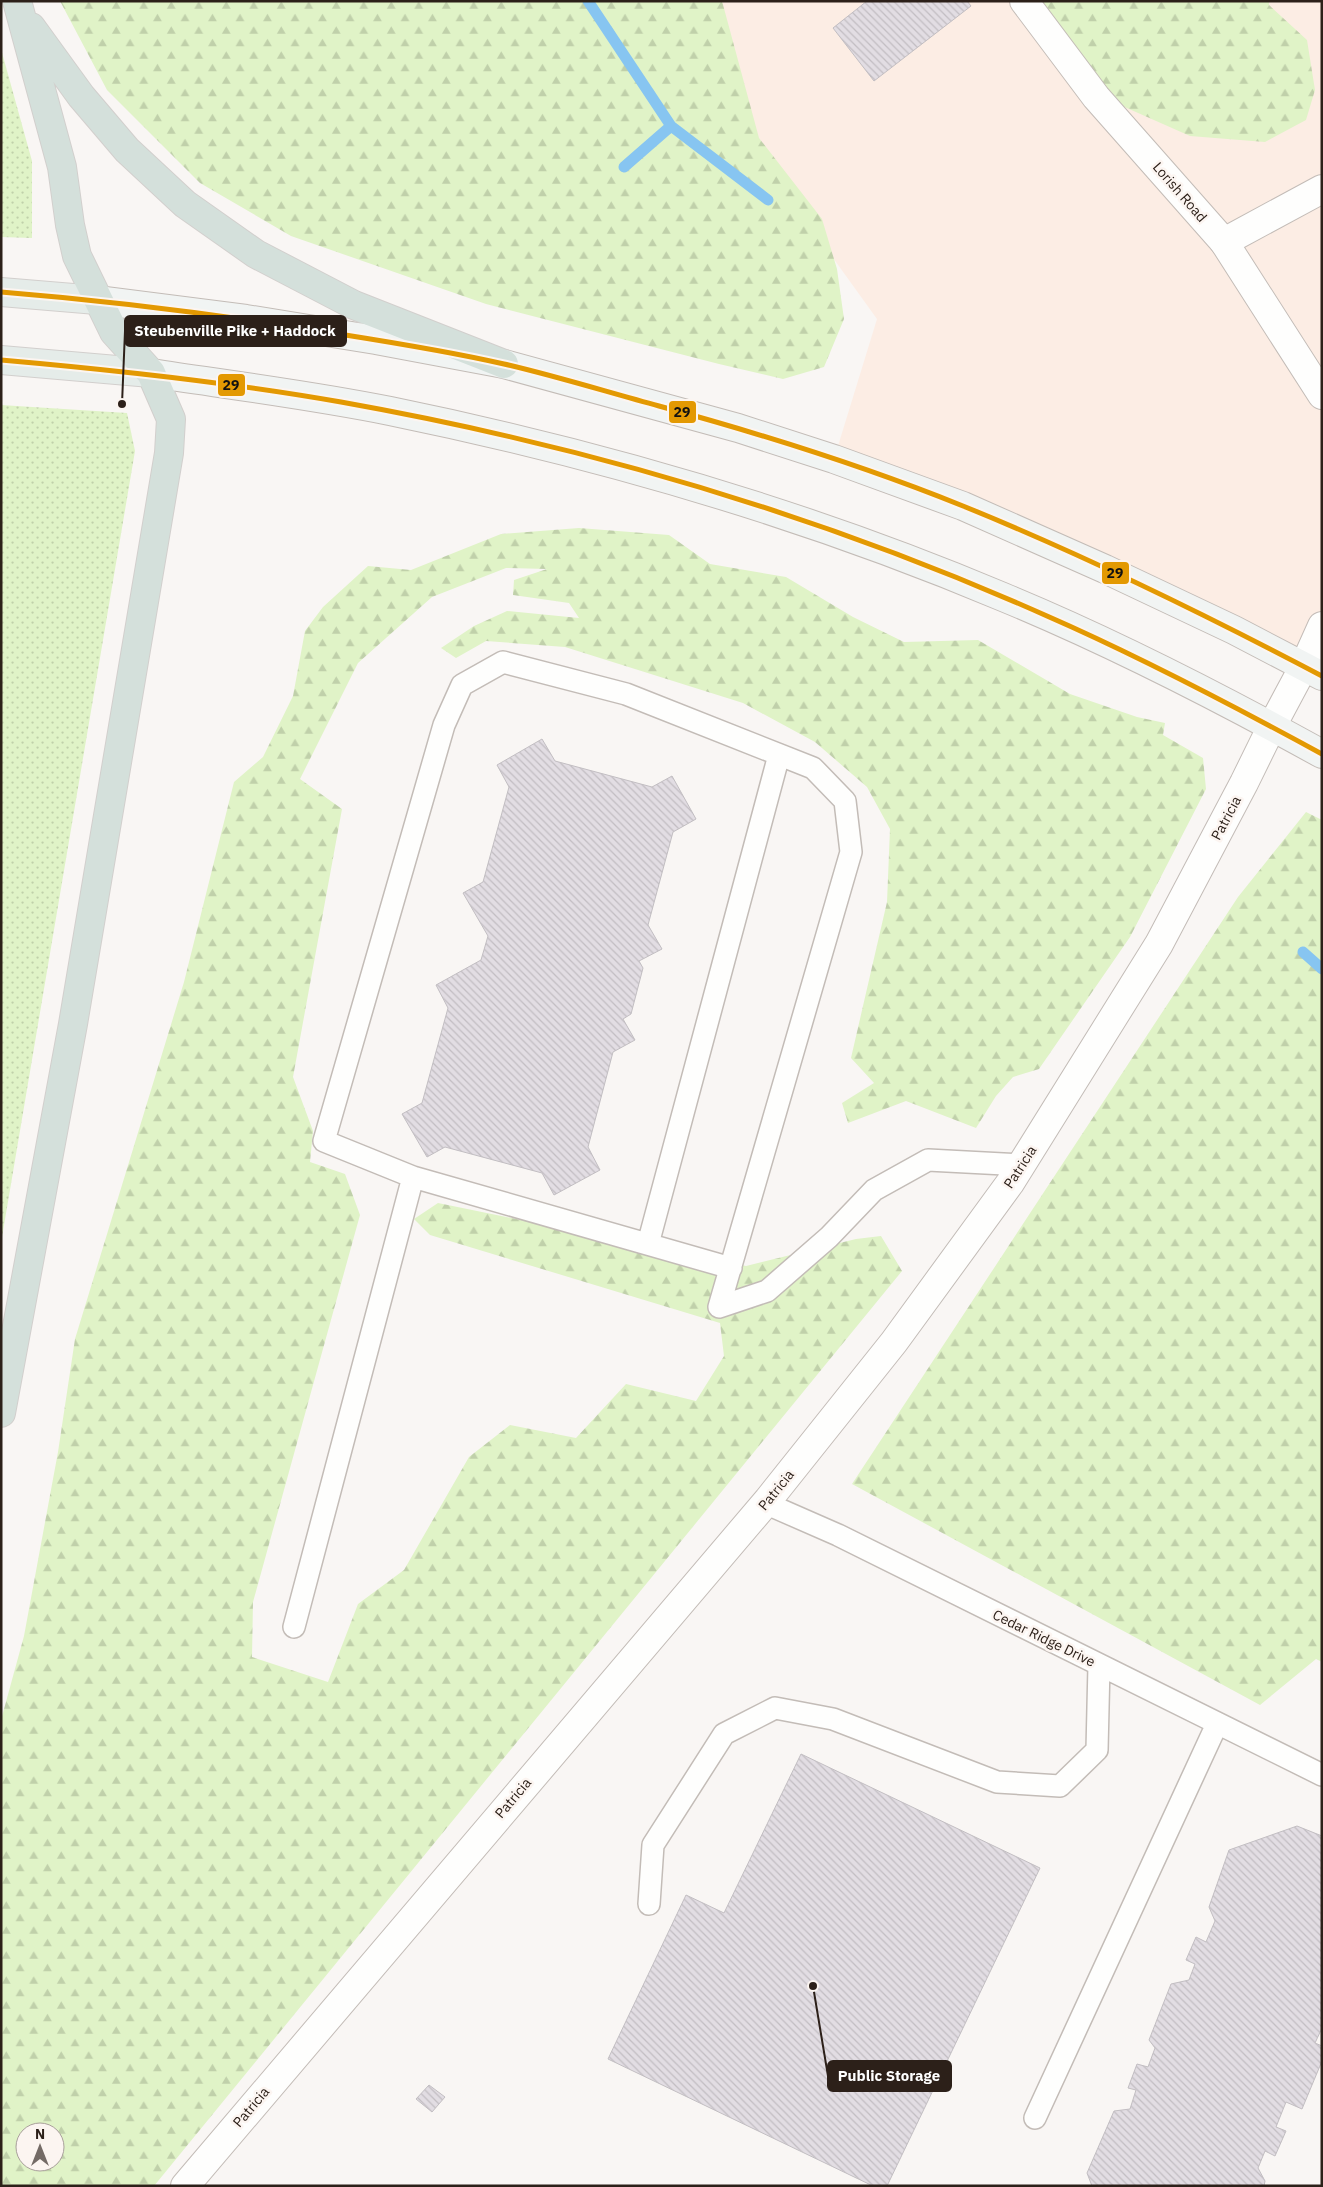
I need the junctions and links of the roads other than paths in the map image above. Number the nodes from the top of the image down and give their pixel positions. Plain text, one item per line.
1 (1024, 1) edge
2 (19, 7) edge
3 (1322, 189) edge
4 (1224, 242) junction
5 (1, 292) edge
6 (97, 300) junction
7 (1, 360) edge
8 (504, 364) junction
9 (150, 373) junction
10 (1322, 394) edge
11 (1322, 626) edge
12 (1313, 671) edge
13 (1272, 726) junction
14 (1322, 754) edge
15 (779, 755) junction
16 (1022, 1165) junction
17 (413, 1177) junction
18 (648, 1244) junction
19 (730, 1268) junction
20 (1, 1413) edge
21 (765, 1503) junction
22 (294, 1627) dead end
23 (1099, 1665) junction
24 (1217, 1724) junction
25 (1322, 1775) edge
26 (649, 1904) dead end
27 (1035, 2118) dead end
28 (185, 2186) edge

1 - 4 street, Lorish Road
2 - 6 highway
2 - 8 highway
3 - 4 street
4 - 10 street, Lorish Road
5 - 6 main road
6 - 8 main road
6 - 9 highway
7 - 9 main road
8 - 12 main road
9 - 13 main road
9 - 20 highway
11 - 12 street
12 - 13 street
13 - 14 main road
13 - 16 street, Patricia
15 - 17 lane
15 - 18 lane
15 - 19 lane
16 - 19 lane
16 - 21 street, Patricia
17 - 18 lane
17 - 22 lane
18 - 19 lane
21 - 23 lane, Cedar Ridge Drive
21 - 28 street, Patricia
23 - 24 lane, Cedar Ridge Drive
23 - 26 lane
24 - 25 lane, Cedar Ridge Drive
24 - 27 lane

